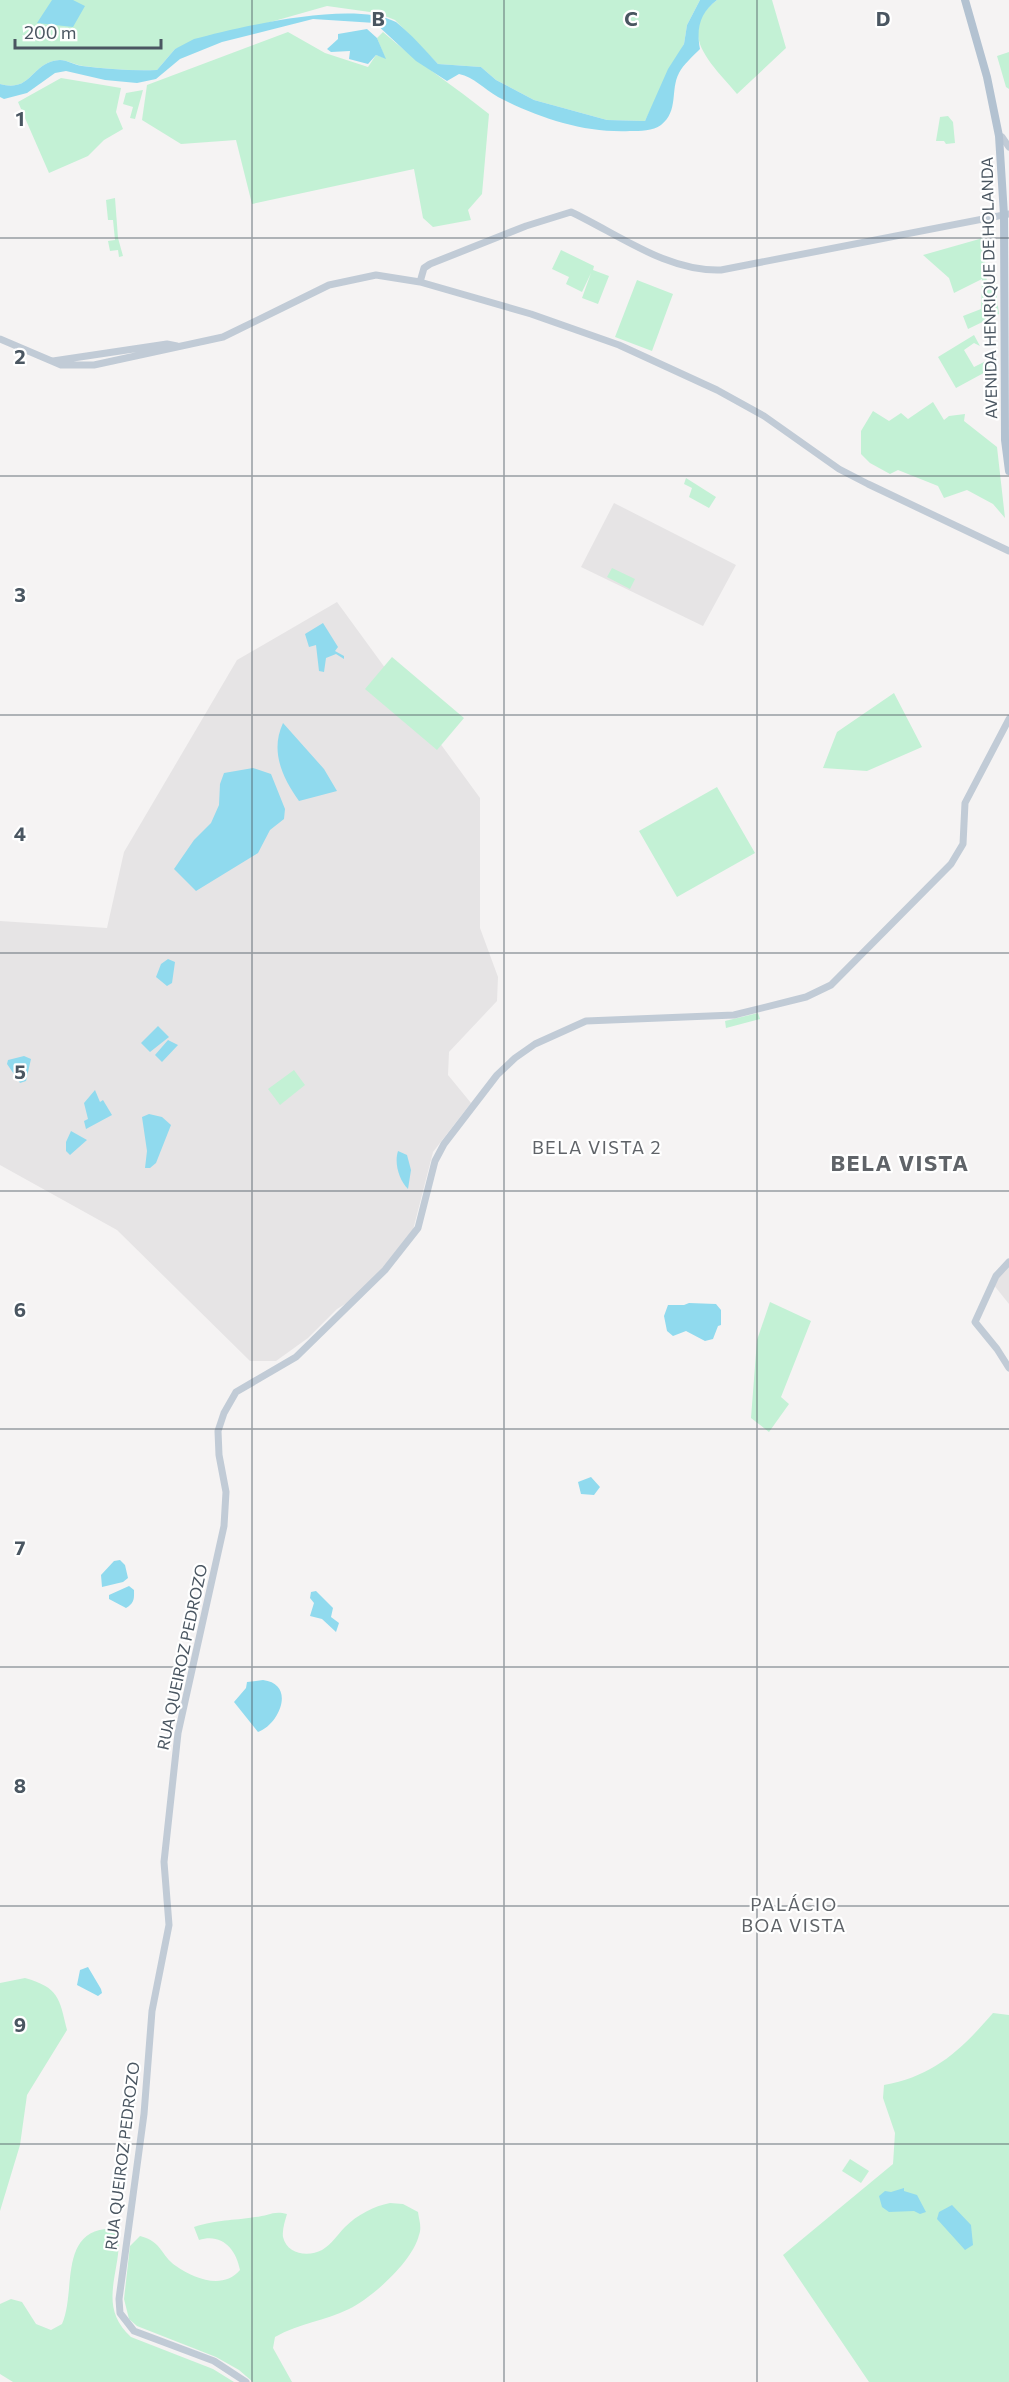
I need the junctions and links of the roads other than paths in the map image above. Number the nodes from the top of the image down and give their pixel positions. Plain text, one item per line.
1 (966, 3) edge
2 (1002, 137) junction
3 (1009, 147) edge
4 (1006, 214) edge
5 (420, 282) junction
6 (0, 339) edge
7 (180, 346) junction
8 (53, 362) junction
9 (1009, 471) edge
10 (1009, 551) edge
11 (1009, 719) edge
12 (1009, 1262) edge
13 (1009, 1368) edge
14 (246, 2382) edge

1 - 2 main road
1 - 4 main road, AVENIDA HENRIQUE DE HOLANDA
2 - 3 street
2 - 4 main road
4 - 5 street
4 - 9 main road, AVENIDA HENRIQUE DE HOLANDA
5 - 7 street
5 - 10 street
6 - 8 street
7 - 8 street
7 - 8 street
11 - 14 street, RUA QUEIROZ PEDROZO
12 - 13 street

